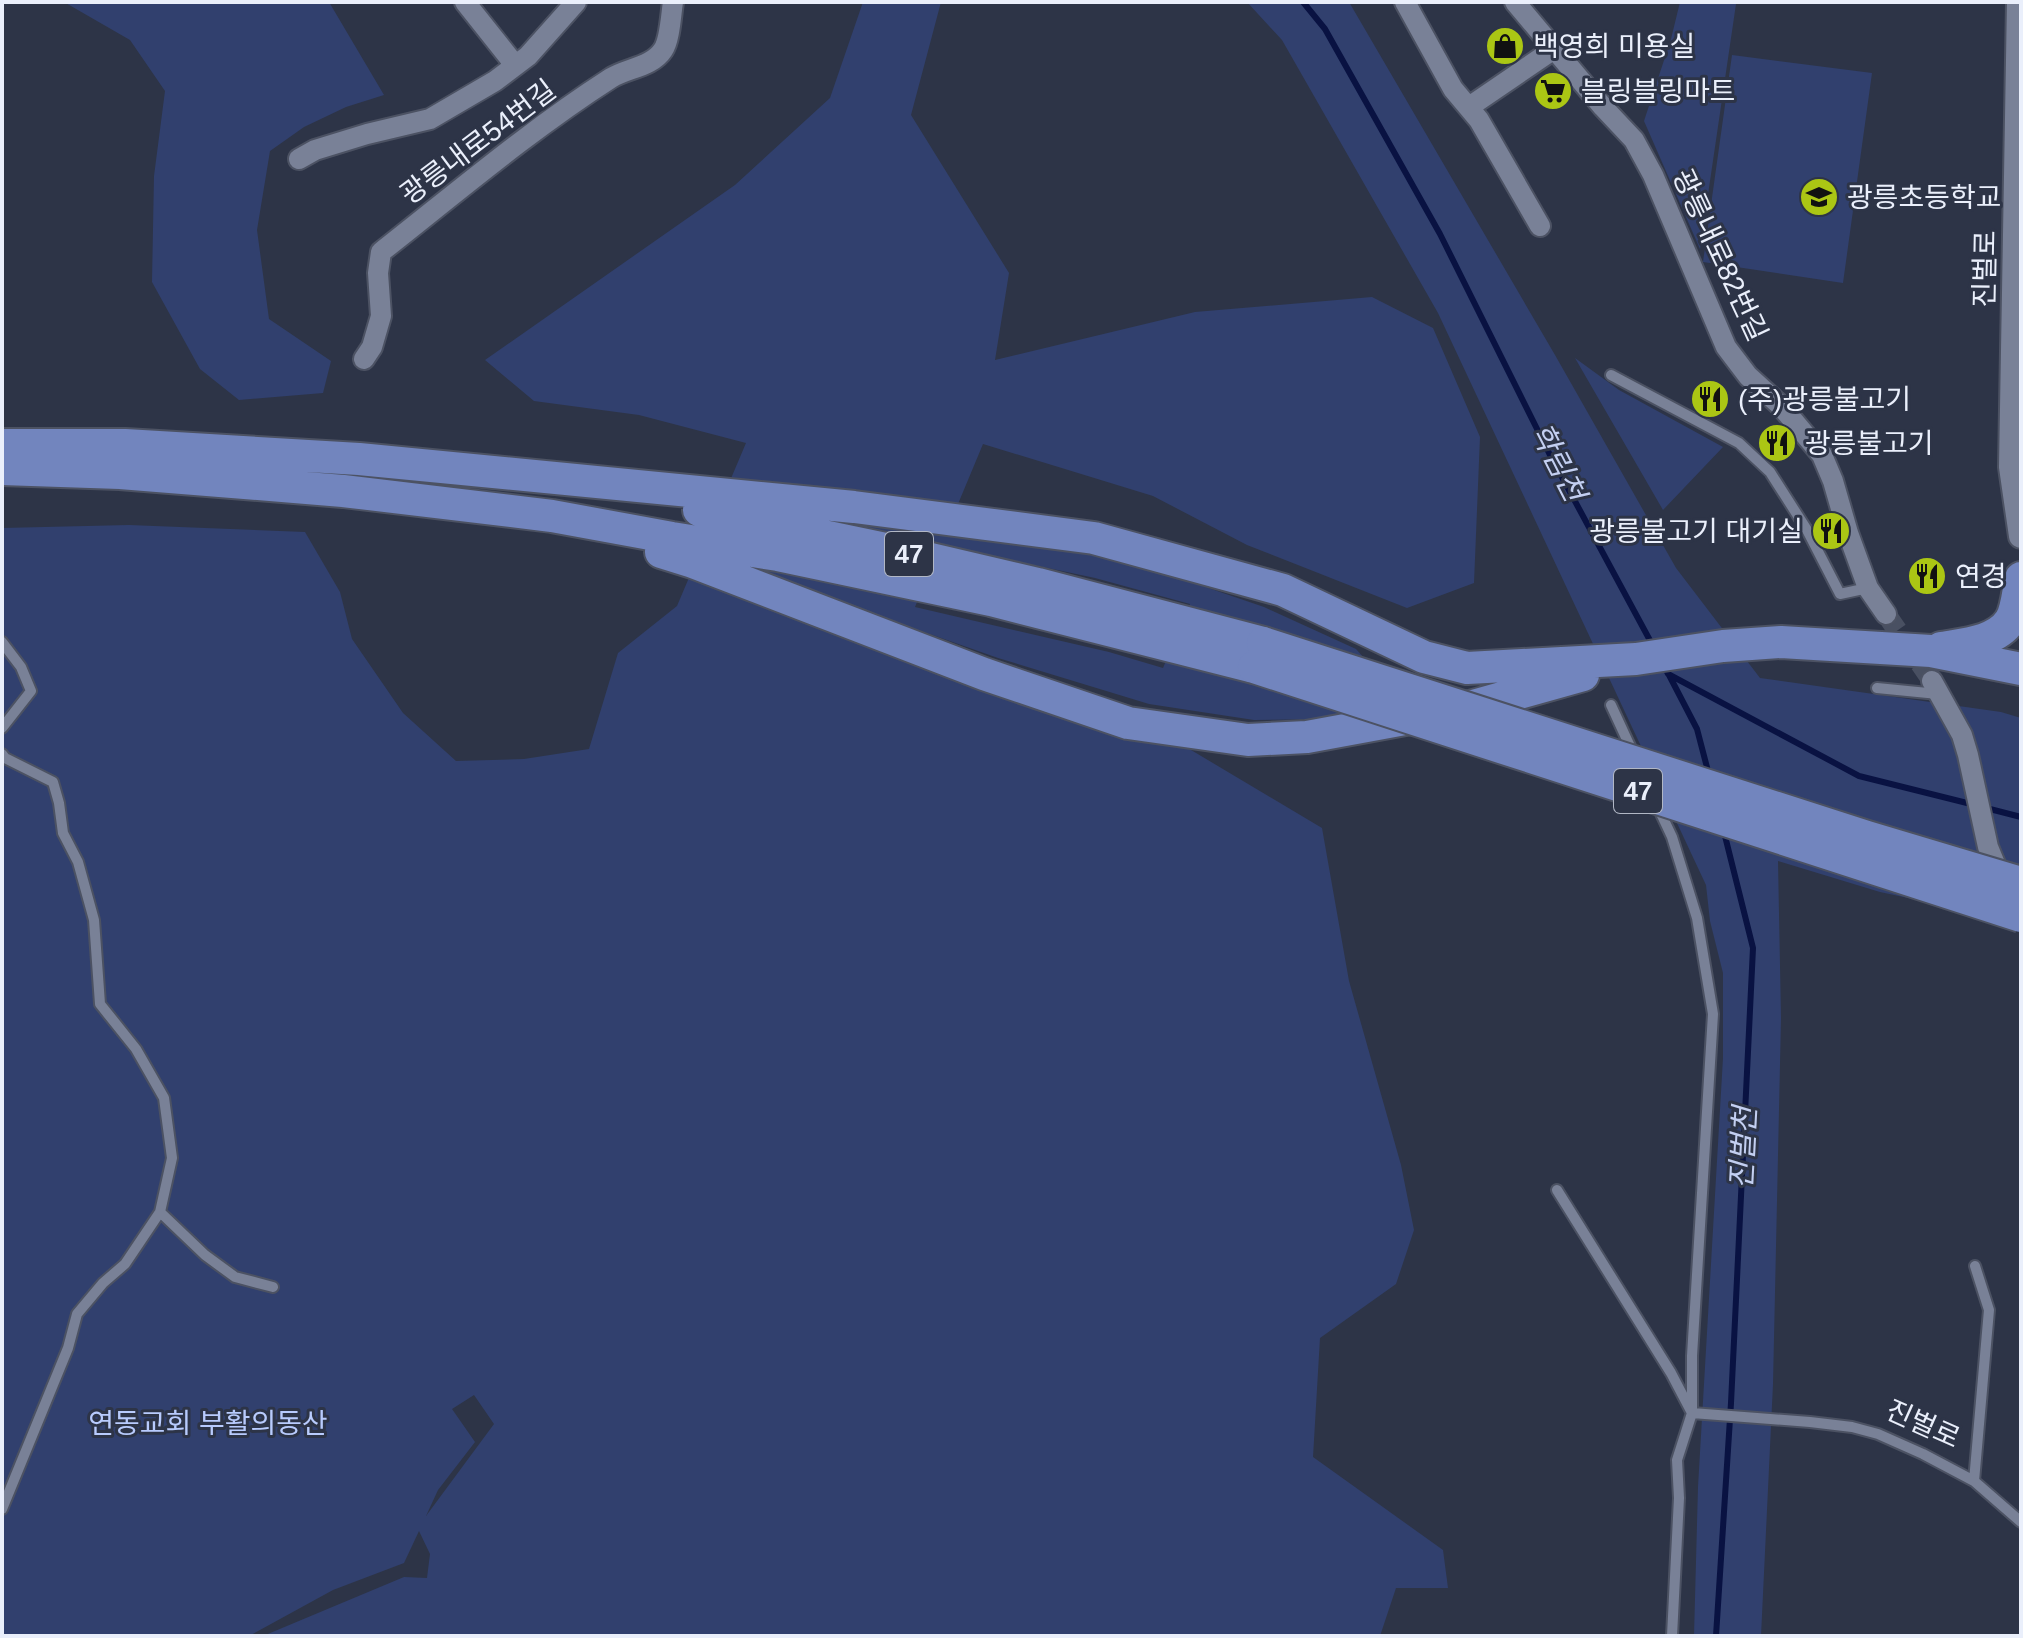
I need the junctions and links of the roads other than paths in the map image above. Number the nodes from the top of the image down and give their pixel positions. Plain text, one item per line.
1 (465, 2) edge
2 (576, 2) edge
3 (673, 2) edge
4 (1405, 2) edge
5 (1515, 2) edge
6 (2019, 2) edge
7 (1554, 49) junction
8 (515, 65) junction
9 (2019, 81) edge
10 (1469, 107) junction
11 (299, 159) dead end
12 (1540, 226) dead end
13 (364, 359) dead end
14 (1611, 375) dead end
15 (2, 445) edge
16 (2016, 465) edge
17 (2, 469) edge
18 (551, 478) junction
19 (552, 516) junction
20 (2021, 536) edge
21 (2021, 578) edge
22 (1868, 588) junction
23 (1886, 614) tunnel mouth
24 (2, 642) edge
25 (1259, 655) junction
26 (1636, 659) junction
27 (2021, 669) edge
28 (1935, 675) junction
29 (1877, 688) dead end
30 (1611, 705) dead end
31 (2, 728) edge
32 (2, 754) edge
33 (2021, 883) edge
34 (2021, 907) edge
35 (2021, 916) edge
36 (1557, 1190) dead end
37 (160, 1212) junction
38 (1975, 1266) dead end
39 (273, 1287) dead end
40 (1692, 1413) junction
41 (1974, 1481) junction
42 (2, 1509) edge
43 (2021, 1522) edge
44 (1672, 1636) edge

1 - 8 street
2 - 8 street
3 - 13 street, 광릉내로54번길
4 - 10 street
5 - 7 street, 광릉내로82번길
6 - 9 street, 진벌로
7 - 10 street
7 - 22 street, 광릉내로82번길
8 - 11 street
9 - 16 street, 진벌로
10 - 12 street
14 - 22 lane
15 - 18 highway, 47
16 - 20 street, 진벌로
17 - 19 highway, 47
18 - 25 highway, 47
18 - 26 highway
19 - 25 highway, 47
19 - 26 highway
21 - 28 highway
22 - 23 street, 광릉내로82번길
24 - 31 lane
25 - 33 highway, 47, bridge
25 - 35 highway, 47, bridge
26 - 28 highway
27 - 28 highway
28 - 29 lane
28 - 34 street
30 - 40 lane
32 - 37 lane
36 - 40 lane
37 - 39 lane
37 - 42 lane
38 - 41 lane
40 - 41 lane, 진벌로
40 - 44 lane
41 - 43 lane, 진벌로

